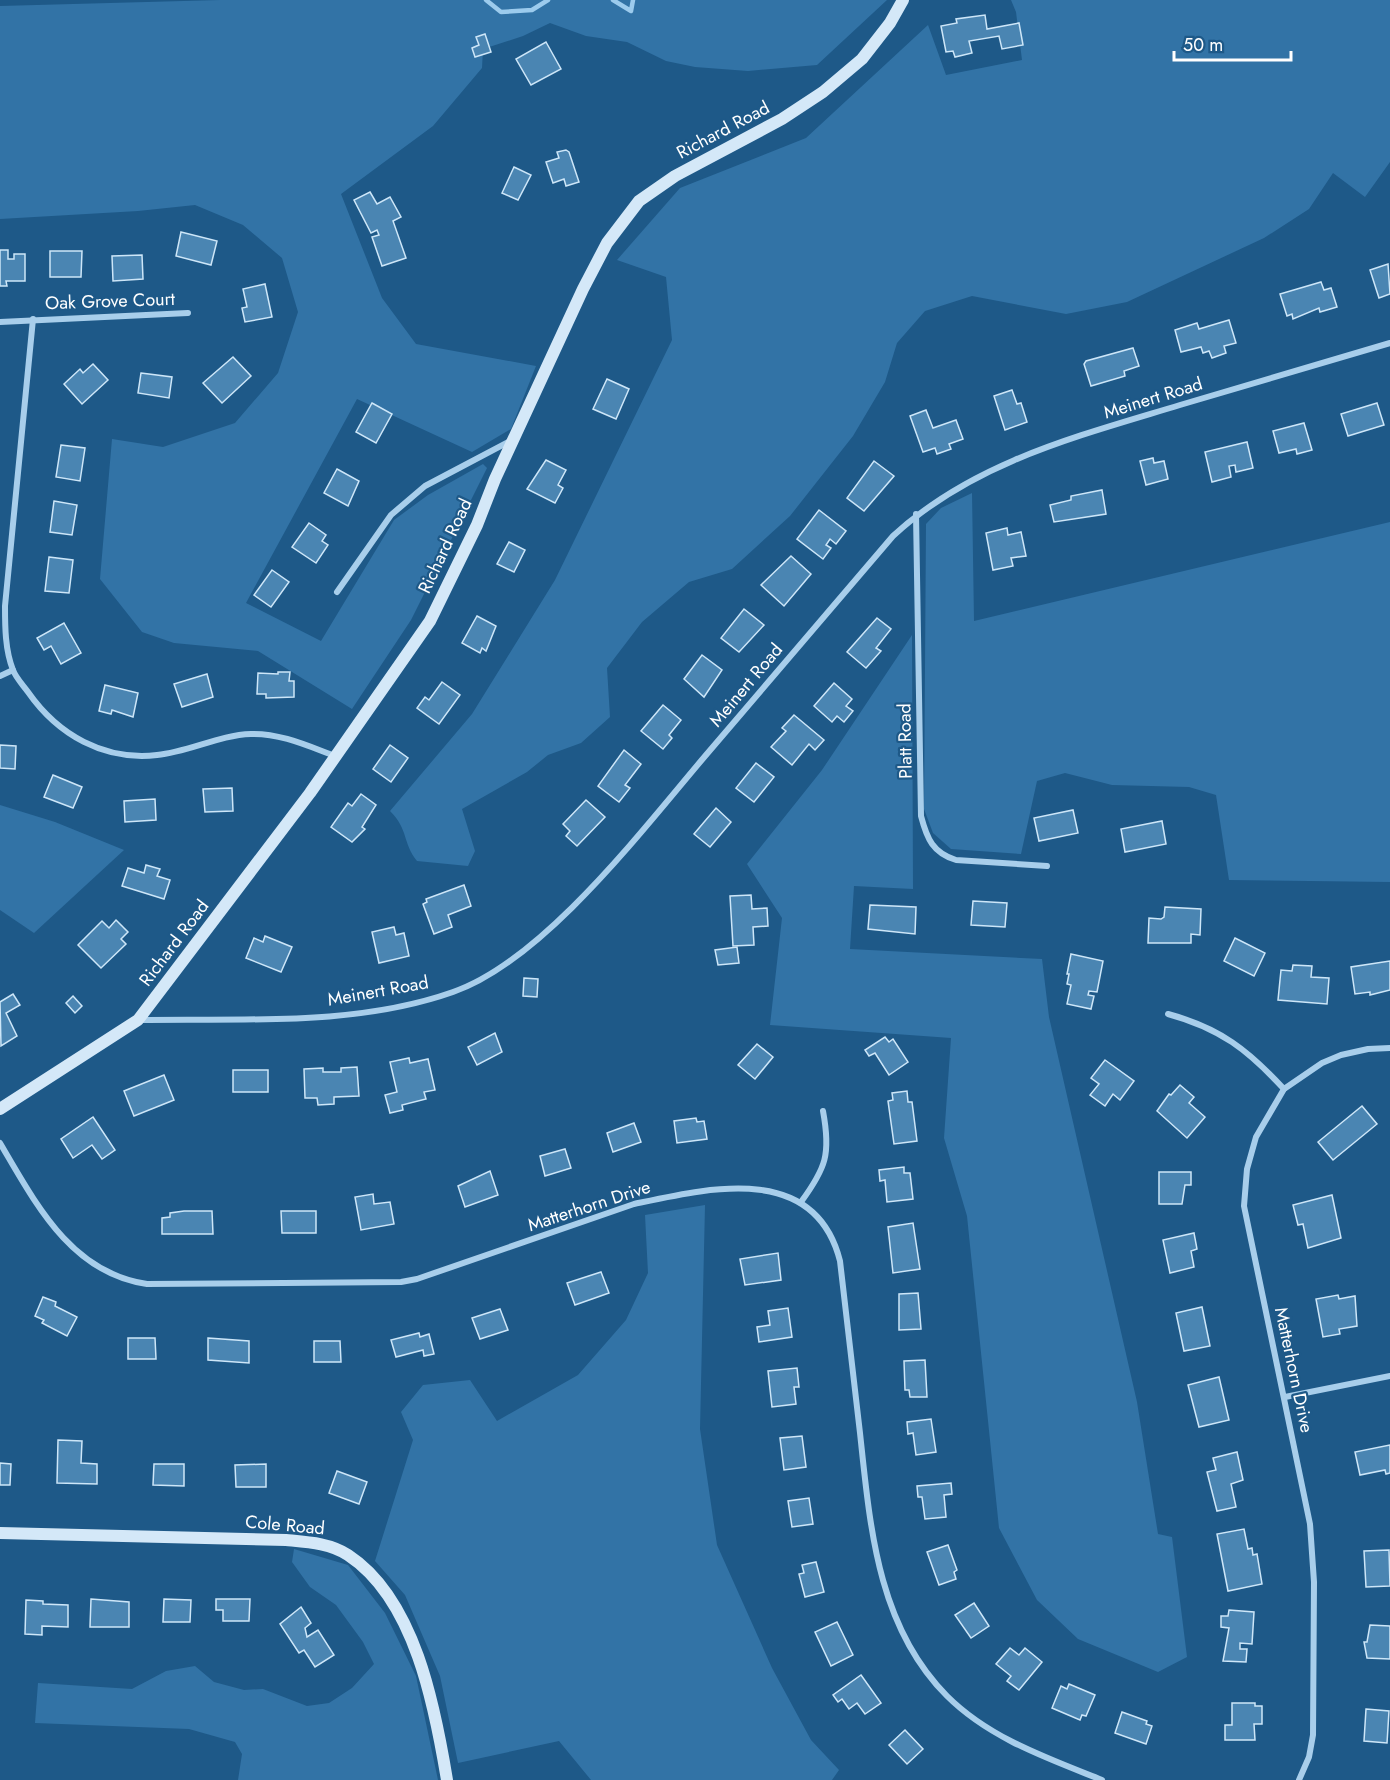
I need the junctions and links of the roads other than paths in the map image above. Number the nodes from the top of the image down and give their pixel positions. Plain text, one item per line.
1 (903, 0) edge
2 (188, 313) dead end
3 (33, 319) junction
4 (0, 322) edge
5 (1390, 343) edge
6 (515, 439) junction
7 (916, 514) junction
8 (337, 592) dead end
9 (13, 670) junction
10 (0, 676) edge
11 (335, 756) junction
12 (1047, 866) dead end
13 (1168, 1014) dead end
14 (138, 1020) junction
15 (1390, 1048) edge
16 (1284, 1089) junction
17 (0, 1108) edge
18 (823, 1111) dead end
19 (0, 1143) edge
20 (801, 1202) junction
21 (1390, 1376) edge
22 (1285, 1397) junction
23 (0, 1533) edge
24 (447, 1780) edge
25 (1102, 1780) edge
26 (1299, 1780) edge

1 - 6 street, Richard Road
2 - 3 street, Oak Grove Court
3 - 4 street, Oak Grove Court
3 - 9 street, Oak Grove Court
5 - 7 street, Meinert Road
6 - 8 street
6 - 11 street, Richard Road
7 - 12 street, Platt Road
7 - 14 street, Meinert Road
9 - 10 street
9 - 11 street
11 - 14 street, Richard Road
13 - 16 street
14 - 17 street, Richard Road
15 - 16 street, Matterhorn Drive
16 - 22 street, Matterhorn Drive
18 - 20 street
19 - 20 street, Matterhorn Drive
20 - 25 street, Matterhorn Drive
21 - 22 street
22 - 26 street, Matterhorn Drive
23 - 24 street, Cole Road

